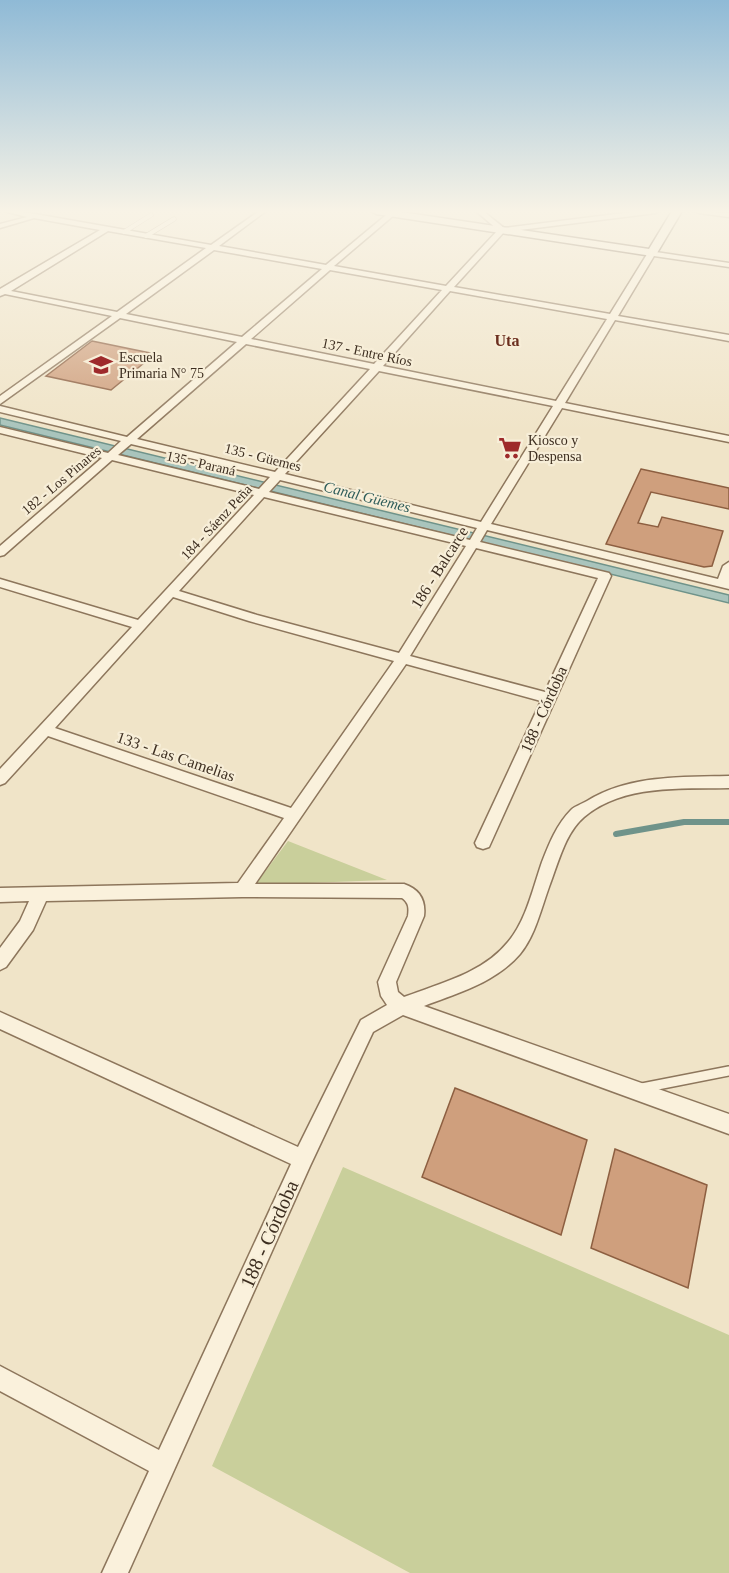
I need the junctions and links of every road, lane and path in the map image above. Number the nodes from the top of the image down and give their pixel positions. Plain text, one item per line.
1 (162, 284) edge
2 (307, 284) edge
3 (424, 284) edge
4 (454, 284) edge
5 (634, 284) edge
6 (450, 289) junction
7 (1, 292) edge
8 (119, 316) junction
9 (614, 318) junction
10 (729, 338) edge
11 (243, 341) junction
12 (377, 368) junction
13 (0, 401) edge
14 (560, 405) junction
15 (0, 409) edge
16 (0, 430) edge
17 (729, 439) edge
18 (129, 442) junction
19 (112, 456) junction
20 (270, 485) junction
21 (480, 536) junction
22 (0, 552) edge
23 (729, 566) edge
24 (604, 576) joint
25 (0, 583) edge
26 (726, 584) edge
27 (170, 592) junction
28 (140, 625) junction
29 (402, 659) junction
30 (548, 698) junction
31 (46, 730) junction
32 (0, 779) edge
33 (729, 782) edge
34 (294, 815) junction
35 (483, 843) dead end
36 (242, 890) junction
37 (0, 895) edge
38 (40, 895) junction
39 (0, 962) edge
40 (402, 1006) junction
41 (0, 1020) edge
42 (729, 1071) edge
43 (634, 1090) junction
44 (729, 1124) edge
45 (303, 1159) junction
46 (0, 1378) edge
47 (165, 1466) junction
48 (115, 1573) edge

1 - 8 street
2 - 11 street, 182 - Los Pinares
3 - 6 street
4 - 6 street, 184 - Sáenz Peña
5 - 9 street, 186 - Balcarce
6 - 9 street
6 - 12 street, 184 - Sáenz Peña
7 - 8 street, 137 - Entre Ríos
8 - 11 street, 137 - Entre Ríos
8 - 13 street
9 - 10 street
9 - 14 street, 186 - Balcarce
11 - 12 street, 137 - Entre Ríos
11 - 18 street, 182 - Los Pinares
12 - 14 street, 137 - Entre Ríos
12 - 20 street, 184 - Sáenz Peña
14 - 17 street, 137 - Entre Ríos
14 - 21 street, 186 - Balcarce
15 - 18 street, 135 - Güemes
16 - 19 street, 135 - Paraná
18 - 19 street, 182 - Los Pinares
18 - 20 street, 135 - Güemes
19 - 20 street, 135 - Paraná
19 - 22 street, 182 - Los Pinares
20 - 21 street, 135 - Paraná
20 - 21 street, 135 - Güemes
20 - 27 street, 184 - Sáenz Peña
21 - 24 street, 135 - Paraná
21 - 26 street, 135 - Güemes
21 - 29 street, 186 - Balcarce
23 - 26 street
24 - 30 street, 188 - Córdoba
25 - 28 street
27 - 28 street, 184 - Sáenz Peña
27 - 29 street
28 - 31 street, 184 - Sáenz Peña
29 - 30 street
29 - 34 street, 186 - Balcarce
30 - 35 street, 188 - Córdoba
31 - 32 street, 184 - Sáenz Peña
31 - 34 street, 133 - Las Camelias
33 - 40 street, 188 - Córdoba
34 - 36 street, 186 - Balcarce
36 - 38 street
36 - 40 street
37 - 38 street
38 - 39 street
40 - 43 street
40 - 45 street, 188 - Córdoba
41 - 45 street
42 - 43 lane
43 - 44 street
45 - 47 street, 188 - Córdoba
46 - 47 street
47 - 48 street, 188 - Córdoba

